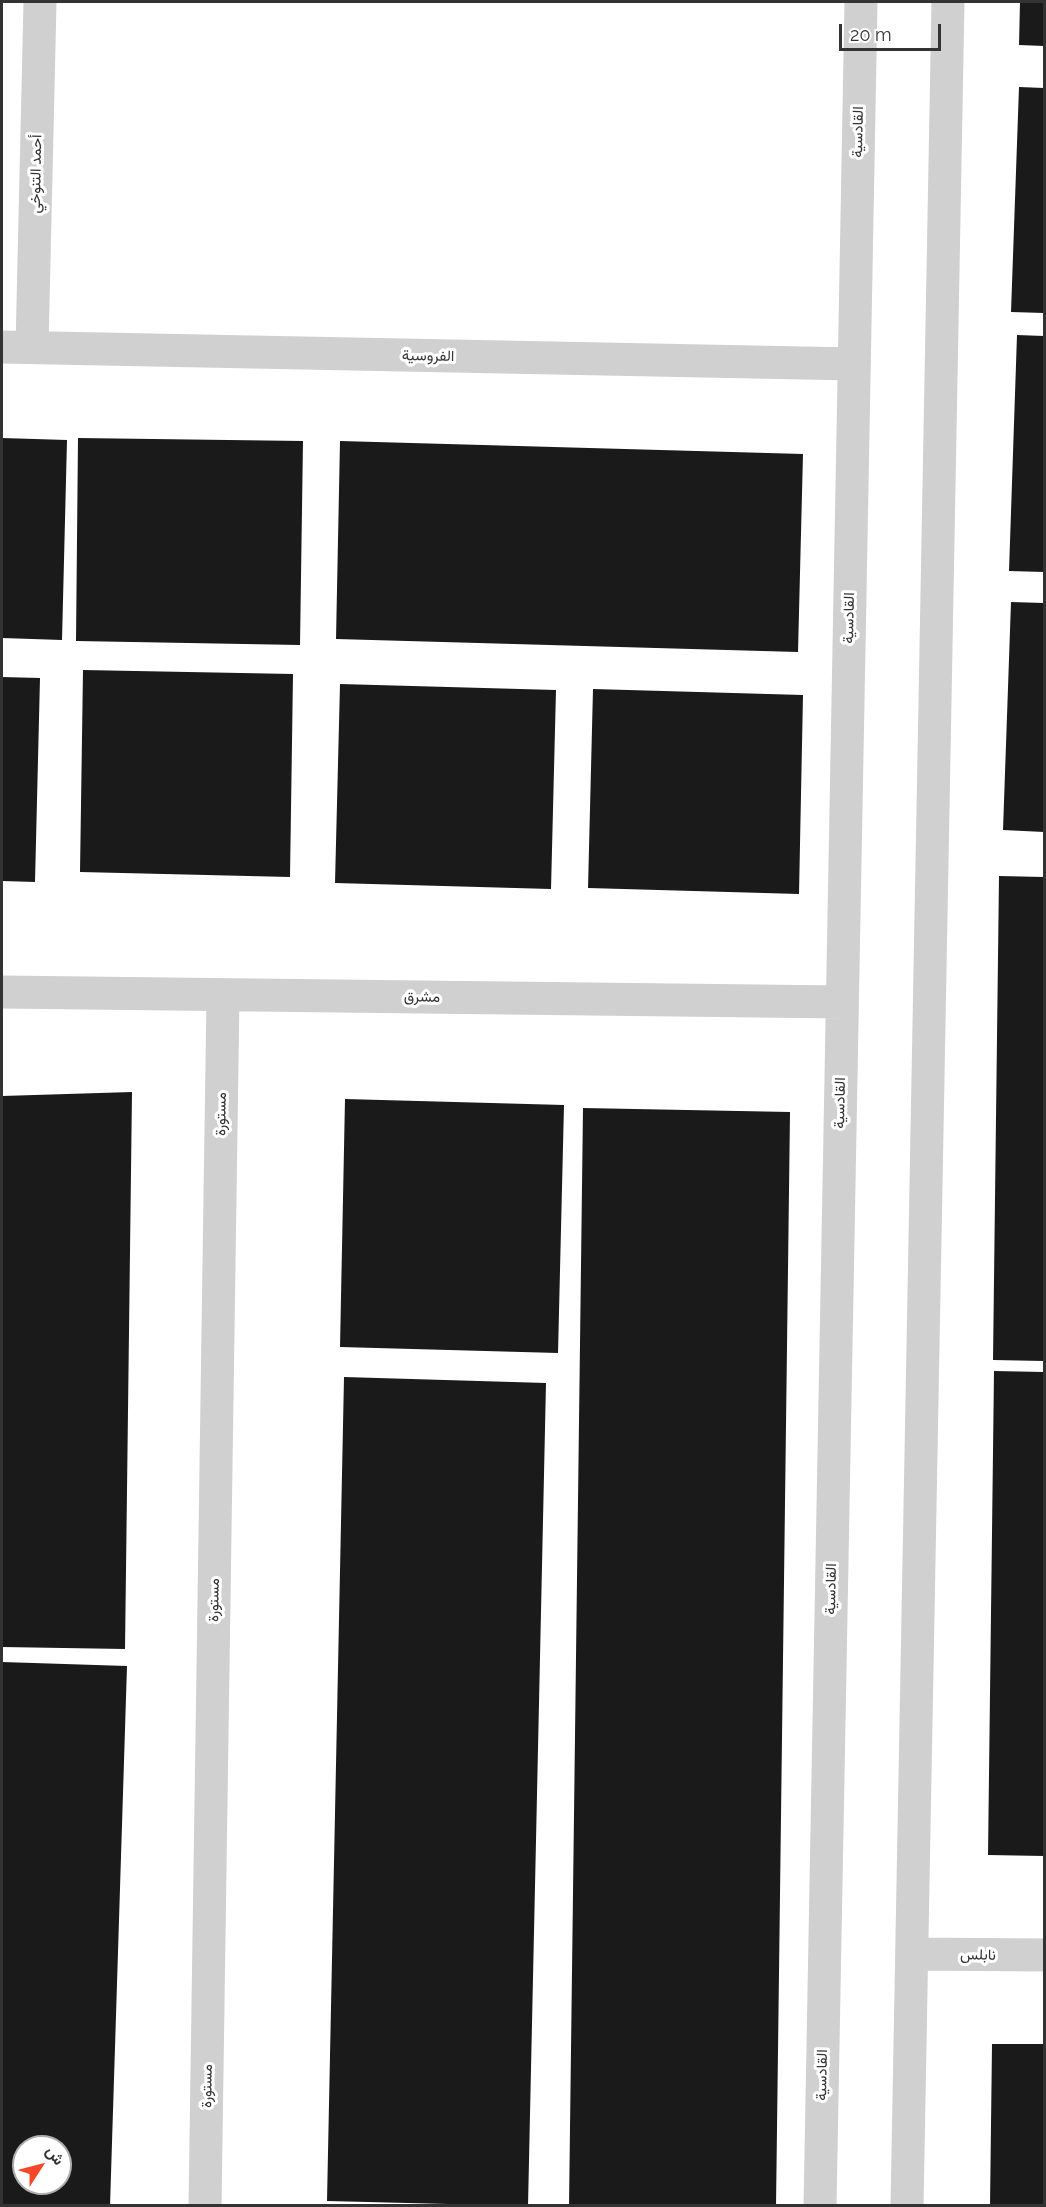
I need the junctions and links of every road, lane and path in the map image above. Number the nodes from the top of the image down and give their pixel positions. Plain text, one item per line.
1 (40, 2) edge
2 (861, 2) edge
3 (948, 2) edge
4 (17, 347) edge
5 (854, 364) junction
6 (2, 992) edge
7 (222, 995) junction
8 (842, 1002) junction
9 (912, 1954) junction
10 (1044, 1955) edge
11 (205, 2205) edge
12 (820, 2205) edge
13 (907, 2205) edge

1 - 4 street, أحمد التنوخي
2 - 5 street, القادسية
3 - 9 street
4 - 5 street, الفروسية
5 - 8 street, القادسية
6 - 7 street, مشرق
7 - 8 street, مشرق
7 - 11 street, مستورة
8 - 12 street, القادسية
9 - 10 street, نابلس
9 - 13 street

